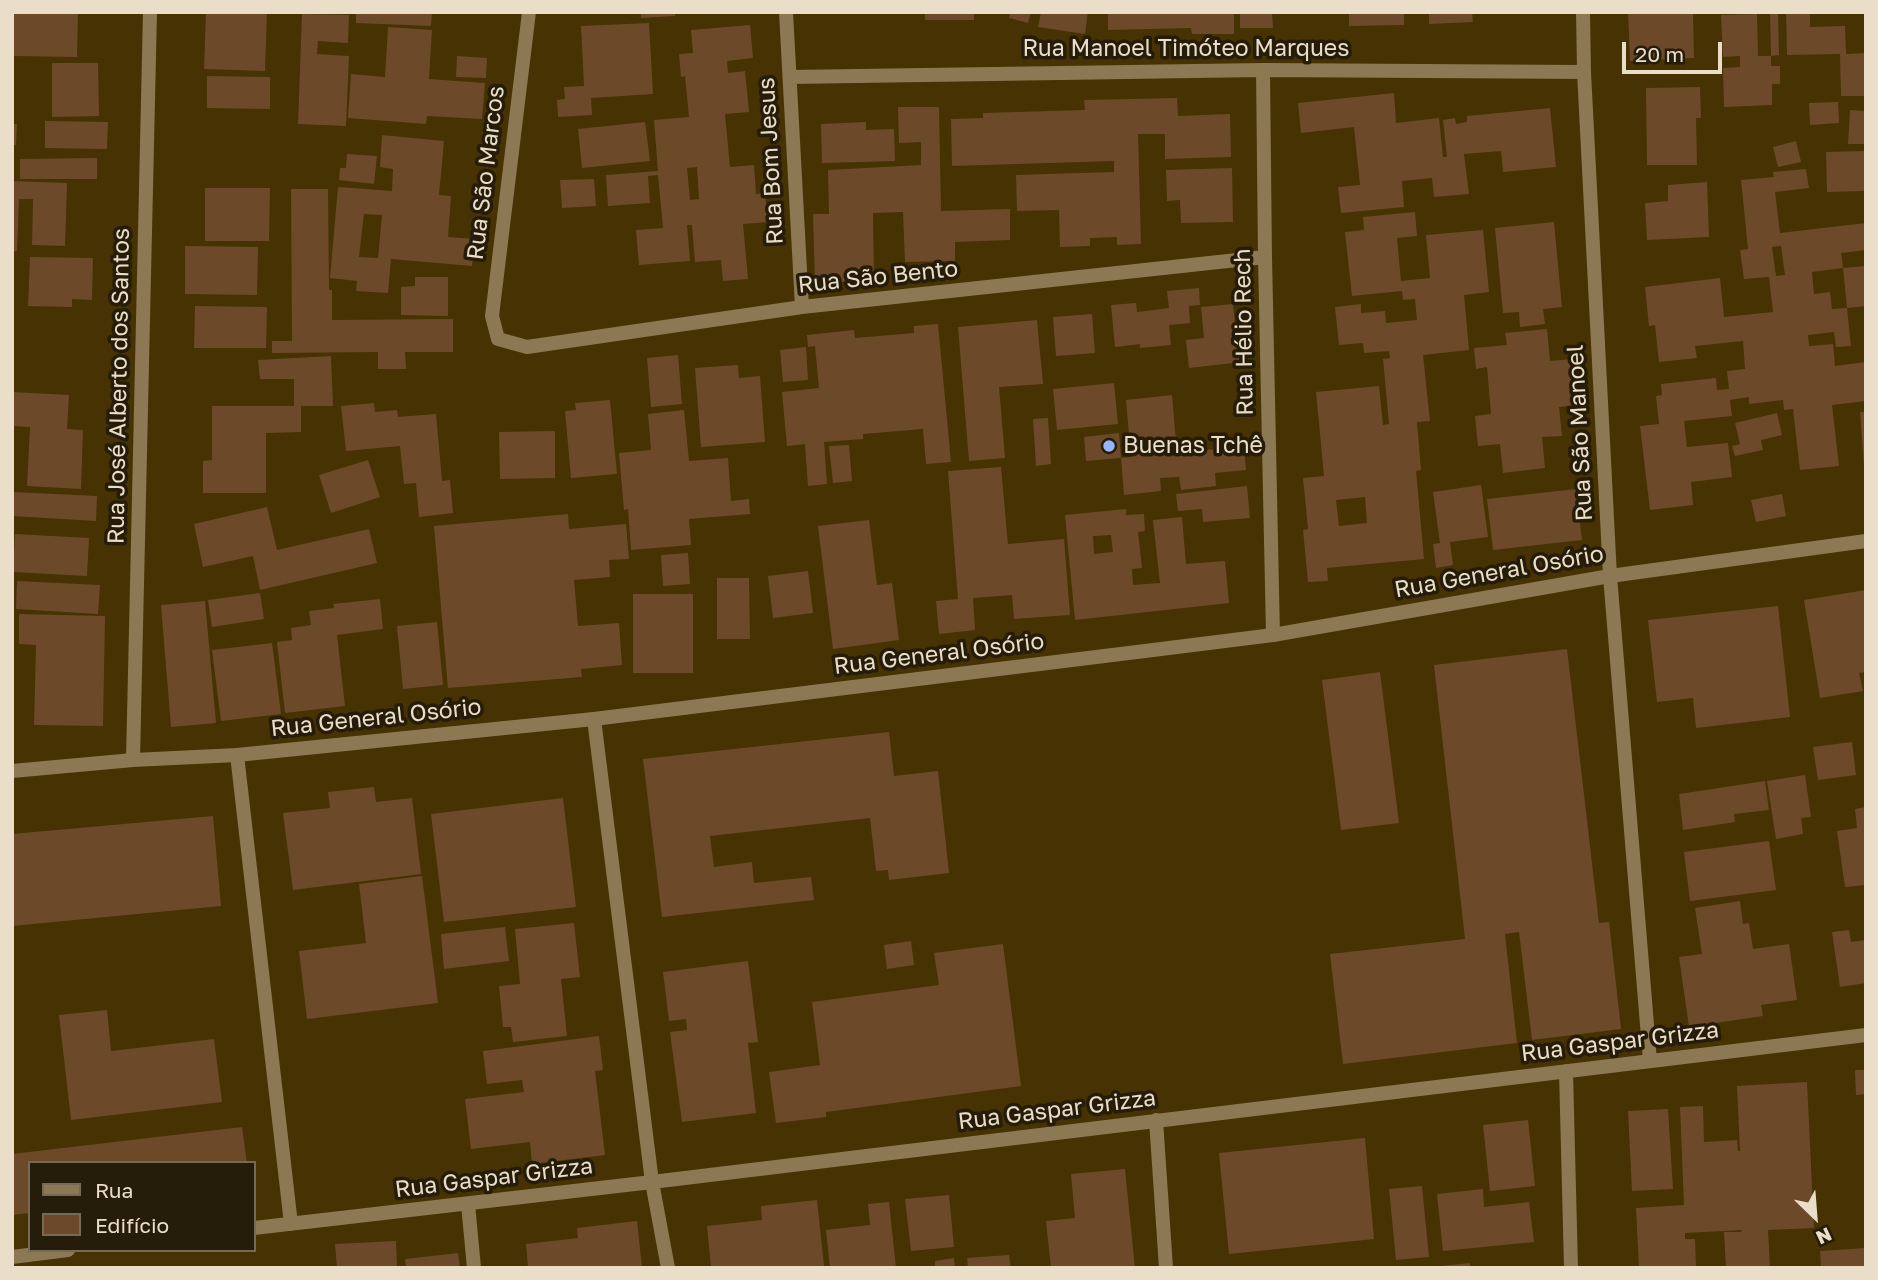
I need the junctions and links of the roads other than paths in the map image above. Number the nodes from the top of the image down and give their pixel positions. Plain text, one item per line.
1 (150, 12) edge
2 (529, 12) edge
3 (786, 12) edge
4 (1583, 12) edge
5 (1263, 70) junction
6 (1584, 72) junction
7 (790, 77) junction
8 (1265, 257) junction
9 (802, 307) junction
10 (498, 339) joint
11 (1866, 541) edge
12 (1610, 576) junction
13 (1273, 635) junction
14 (594, 719) junction
15 (237, 755) junction
16 (133, 760) junction
17 (12, 771) edge
18 (1866, 1035) edge
19 (1650, 1061) junction
20 (1566, 1071) junction
21 (1156, 1120) junction
22 (652, 1182) junction
23 (468, 1204) junction
24 (291, 1224) junction
25 (256, 1228) edge
26 (52, 1252) edge
27 (12, 1257) edge
28 (474, 1268) edge
29 (667, 1268) edge
30 (1166, 1268) edge
31 (1571, 1268) edge

1 - 16 street, Rua José Alberto dos Santos
2 - 10 street, Rua São Marcos
3 - 7 street, Rua Bom Jesus
4 - 6 street, Rua São Manoel
5 - 6 street, Rua Manoel Timóteo Marques
5 - 7 street, Rua Manoel Timóteo Marques
5 - 8 street, Rua Hélio Rech
6 - 12 street, Rua São Manoel
7 - 9 street, Rua Bom Jesus
8 - 9 street, Rua São Bento
8 - 13 street, Rua Hélio Rech
9 - 10 street, Rua São Bento
11 - 12 street, Rua General Osório
12 - 13 street, Rua General Osório
12 - 19 street, Rua São Manoel
13 - 14 street, Rua General Osório
14 - 15 street, Rua General Osório
14 - 22 street
15 - 16 street, Rua General Osório
15 - 24 street
16 - 17 street, Rua General Osório
18 - 19 street, Rua Gaspar Grizza
19 - 20 street, Rua Gaspar Grizza
20 - 21 street, Rua Gaspar Grizza
20 - 31 street
21 - 22 street, Rua Gaspar Grizza
21 - 30 street
22 - 23 street, Rua Gaspar Grizza
22 - 29 street
23 - 24 street, Rua Gaspar Grizza
23 - 28 street
24 - 25 street, Rua Gaspar Grizza
26 - 27 street

